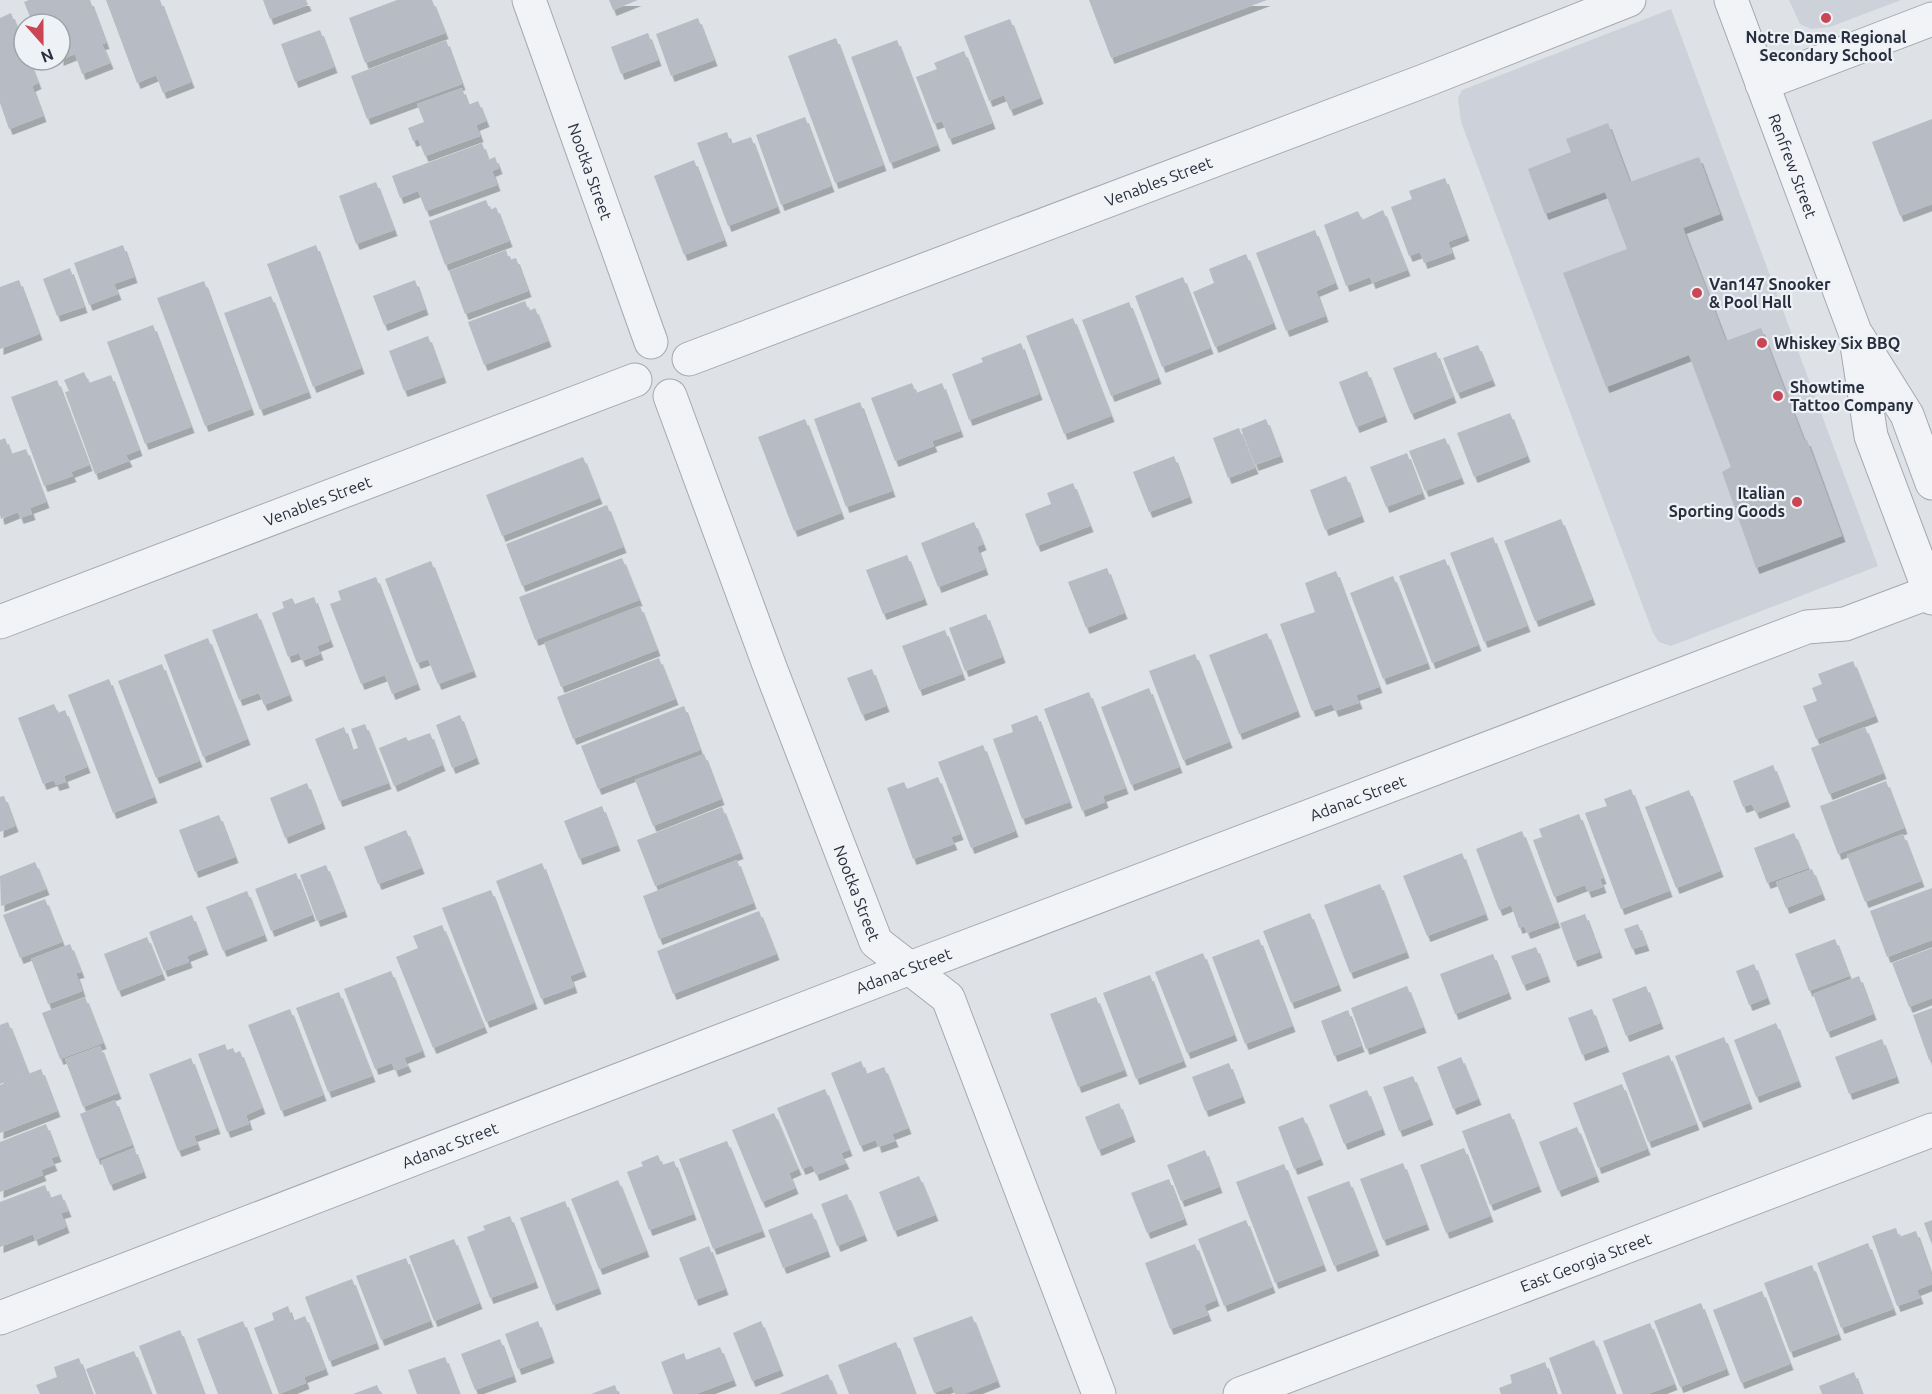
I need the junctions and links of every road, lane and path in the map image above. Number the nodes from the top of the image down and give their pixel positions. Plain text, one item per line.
1 (529, 0) edge
2 (1629, 0) edge
3 (1731, 0) edge
4 (1932, 19) edge
5 (1762, 84) junction
6 (1855, 332) junction
7 (651, 342) junction
8 (689, 359) junction
9 (635, 380) junction
10 (670, 396) junction
11 (1932, 483) edge
12 (1928, 587) edge
13 (0, 622) edge
14 (910, 968) junction
15 (1932, 1130) edge
16 (0, 1318) edge
17 (1099, 1394) edge
18 (1240, 1394) edge

1 - 7 street, Nootka Street
2 - 8 street, Venables Street
3 - 5 street, Renfrew Street
4 - 5 street
5 - 6 street, Renfrew Street
6 - 11 street, Renfrew Street
6 - 12 street, Renfrew Street
7 - 8 street
7 - 9 street
8 - 10 street
9 - 10 street
9 - 13 street, Venables Street
10 - 14 street, Nootka Street
12 - 14 street, Adanac Street
14 - 16 street, Adanac Street
14 - 17 street, Nootka Street
15 - 18 street, East Georgia Street

